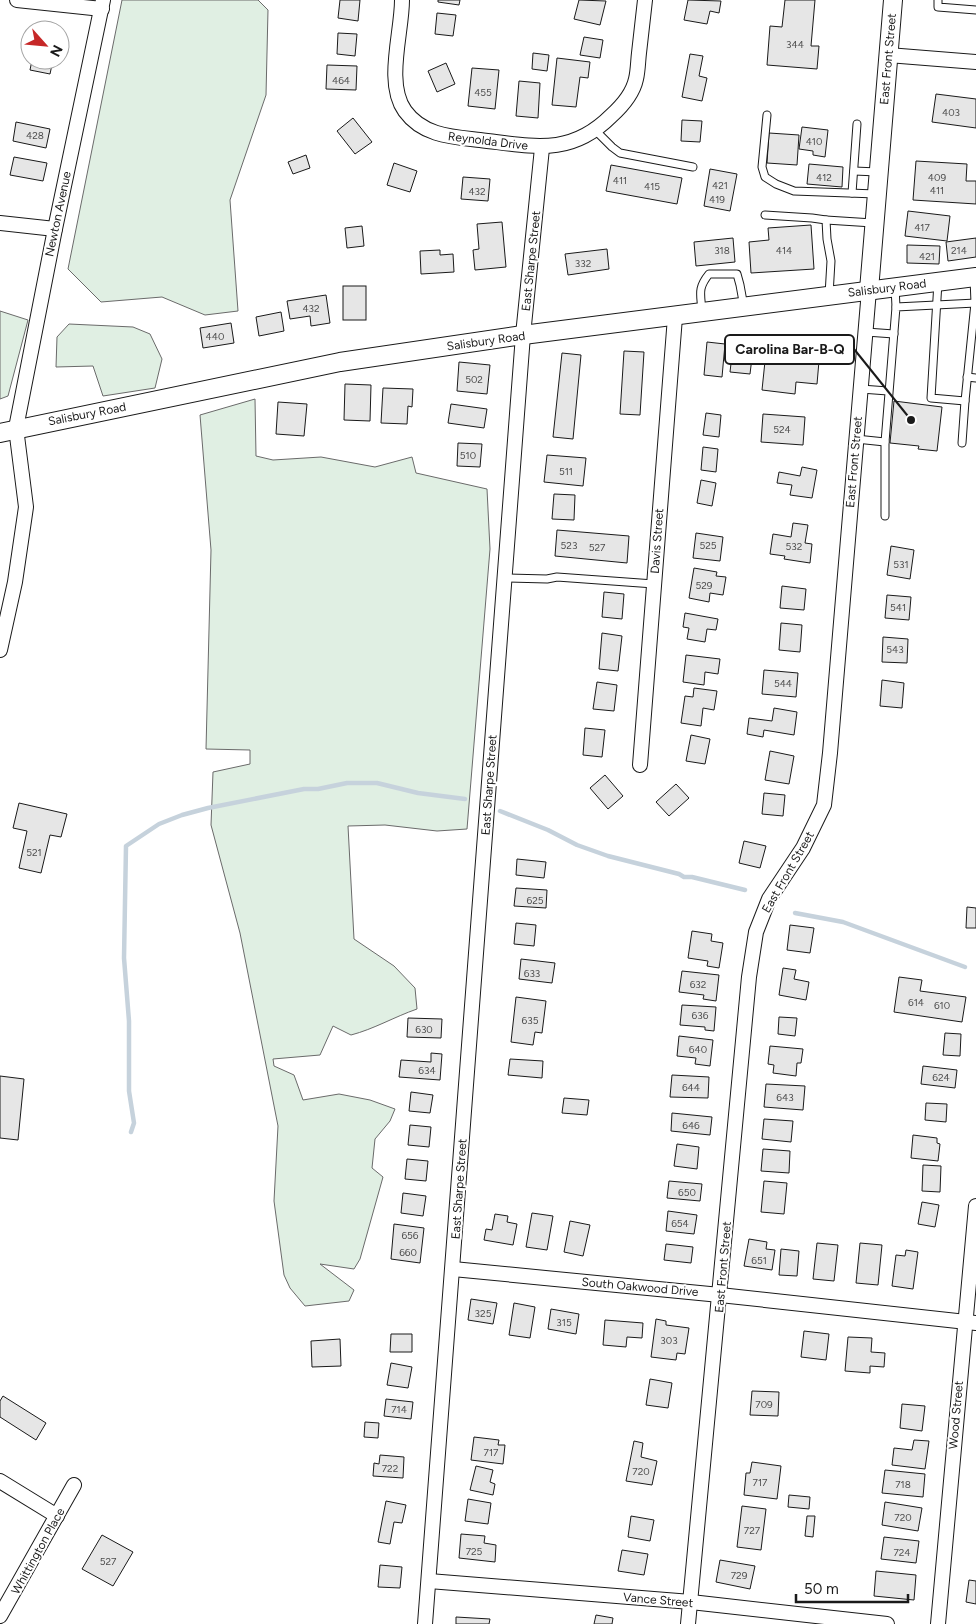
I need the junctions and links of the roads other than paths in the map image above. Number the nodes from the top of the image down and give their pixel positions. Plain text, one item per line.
1 (17, 0) edge
2 (402, 0) edge
3 (645, 0) edge
4 (893, 0) edge
5 (938, 0) edge
6 (102, 4) edge
7 (976, 10) edge
8 (888, 55) junction
9 (976, 62) edge
10 (767, 114) dead end
11 (857, 124) dead end
12 (595, 130) junction
13 (542, 148) junction
14 (693, 167) dead end
15 (854, 171) junction
16 (879, 172) junction
17 (852, 193) junction
18 (877, 194) junction
19 (765, 215) dead end
20 (826, 220) junction
21 (0, 223) edge
22 (875, 223) junction
23 (55, 228) junction
24 (975, 277) edge
25 (938, 282) junction
26 (896, 287) junction
27 (869, 290) junction
28 (828, 296) junction
29 (976, 303) edge
30 (937, 305) junction
31 (744, 307) junction
32 (896, 307) junction
33 (702, 313) junction
34 (675, 316) junction
35 (866, 332) junction
36 (894, 334) junction
37 (523, 335) junction
38 (968, 377) junction
39 (976, 378) edge
40 (861, 389) junction
41 (888, 391) junction
42 (965, 401) junction
43 (8, 430) edge
44 (856, 439) junction
45 (885, 442) junction
46 (962, 443) dead end
47 (885, 516) dead end
48 (505, 578) junction
49 (654, 584) junction
50 (0, 650) edge
51 (640, 765) dead end
52 (976, 1206) edge
53 (975, 1223) edge
54 (453, 1270) junction
55 (720, 1295) junction
56 (970, 1322) edge
57 (0, 1481) edge
58 (74, 1486) dead end
59 (57, 1516) junction
60 (429, 1581) junction
61 (691, 1602) junction
62 (0, 1616) edge
63 (425, 1624) edge
64 (688, 1624) edge
65 (886, 1624) edge
66 (938, 1624) edge

1 - 6 street
2 - 13 street, Reynolda Drive
3 - 12 street
4 - 8 street, East Front Street
5 - 7 lane
6 - 23 street, Newton Avenue
8 - 9 street
8 - 16 street, East Front Street
10 - 17 lane
11 - 15 lane
12 - 13 street
12 - 14 lane
13 - 37 street, East Sharpe Street
15 - 16 lane
15 - 17 lane
16 - 18 street, East Front Street
17 - 18 lane
18 - 22 street, East Front Street
19 - 20 lane
20 - 22 lane
20 - 28 lane
21 - 23 street
22 - 27 street, East Front Street
23 - 43 street, Newton Avenue
24 - 25 street, Salisbury Road
24 - 29 lane
25 - 26 street, Salisbury Road
25 - 30 lane
26 - 27 street, Salisbury Road
26 - 32 lane
27 - 28 street, Salisbury Road
27 - 35 street, East Front Street
28 - 31 street, Salisbury Road
29 - 30 lane
29 - 38 lane
30 - 32 lane
30 - 42 lane
31 - 33 street, Salisbury Road
31 - 33 lane
32 - 36 lane
33 - 34 street, Salisbury Road
34 - 37 street, Salisbury Road
34 - 49 street, Davis Street
35 - 36 lane
35 - 40 street, East Front Street
36 - 41 lane
37 - 43 street, Salisbury Road
37 - 48 street, East Sharpe Street
38 - 39 lane
38 - 42 lane
40 - 41 lane
40 - 44 street, East Front Street
41 - 45 lane
42 - 46 lane
43 - 50 street, Newton Avenue
44 - 45 lane
44 - 55 street, East Front Street
45 - 47 lane
48 - 49 lane
48 - 54 street, East Sharpe Street
49 - 51 street, Davis Street
52 - 53 street, Wood Street
53 - 56 street, Wood Street
54 - 55 street, South Oakwood Drive
54 - 60 street, East Sharpe Street
55 - 56 street, South Oakwood Drive
55 - 61 street, East Front Street
56 - 66 street, Wood Street
57 - 59 street
58 - 59 street, Whittington Place
59 - 62 street, Whittington Place
60 - 61 street, Vance Street
60 - 63 street, East Sharpe Street
61 - 64 street, East Front Street
61 - 65 street, Vance Street

